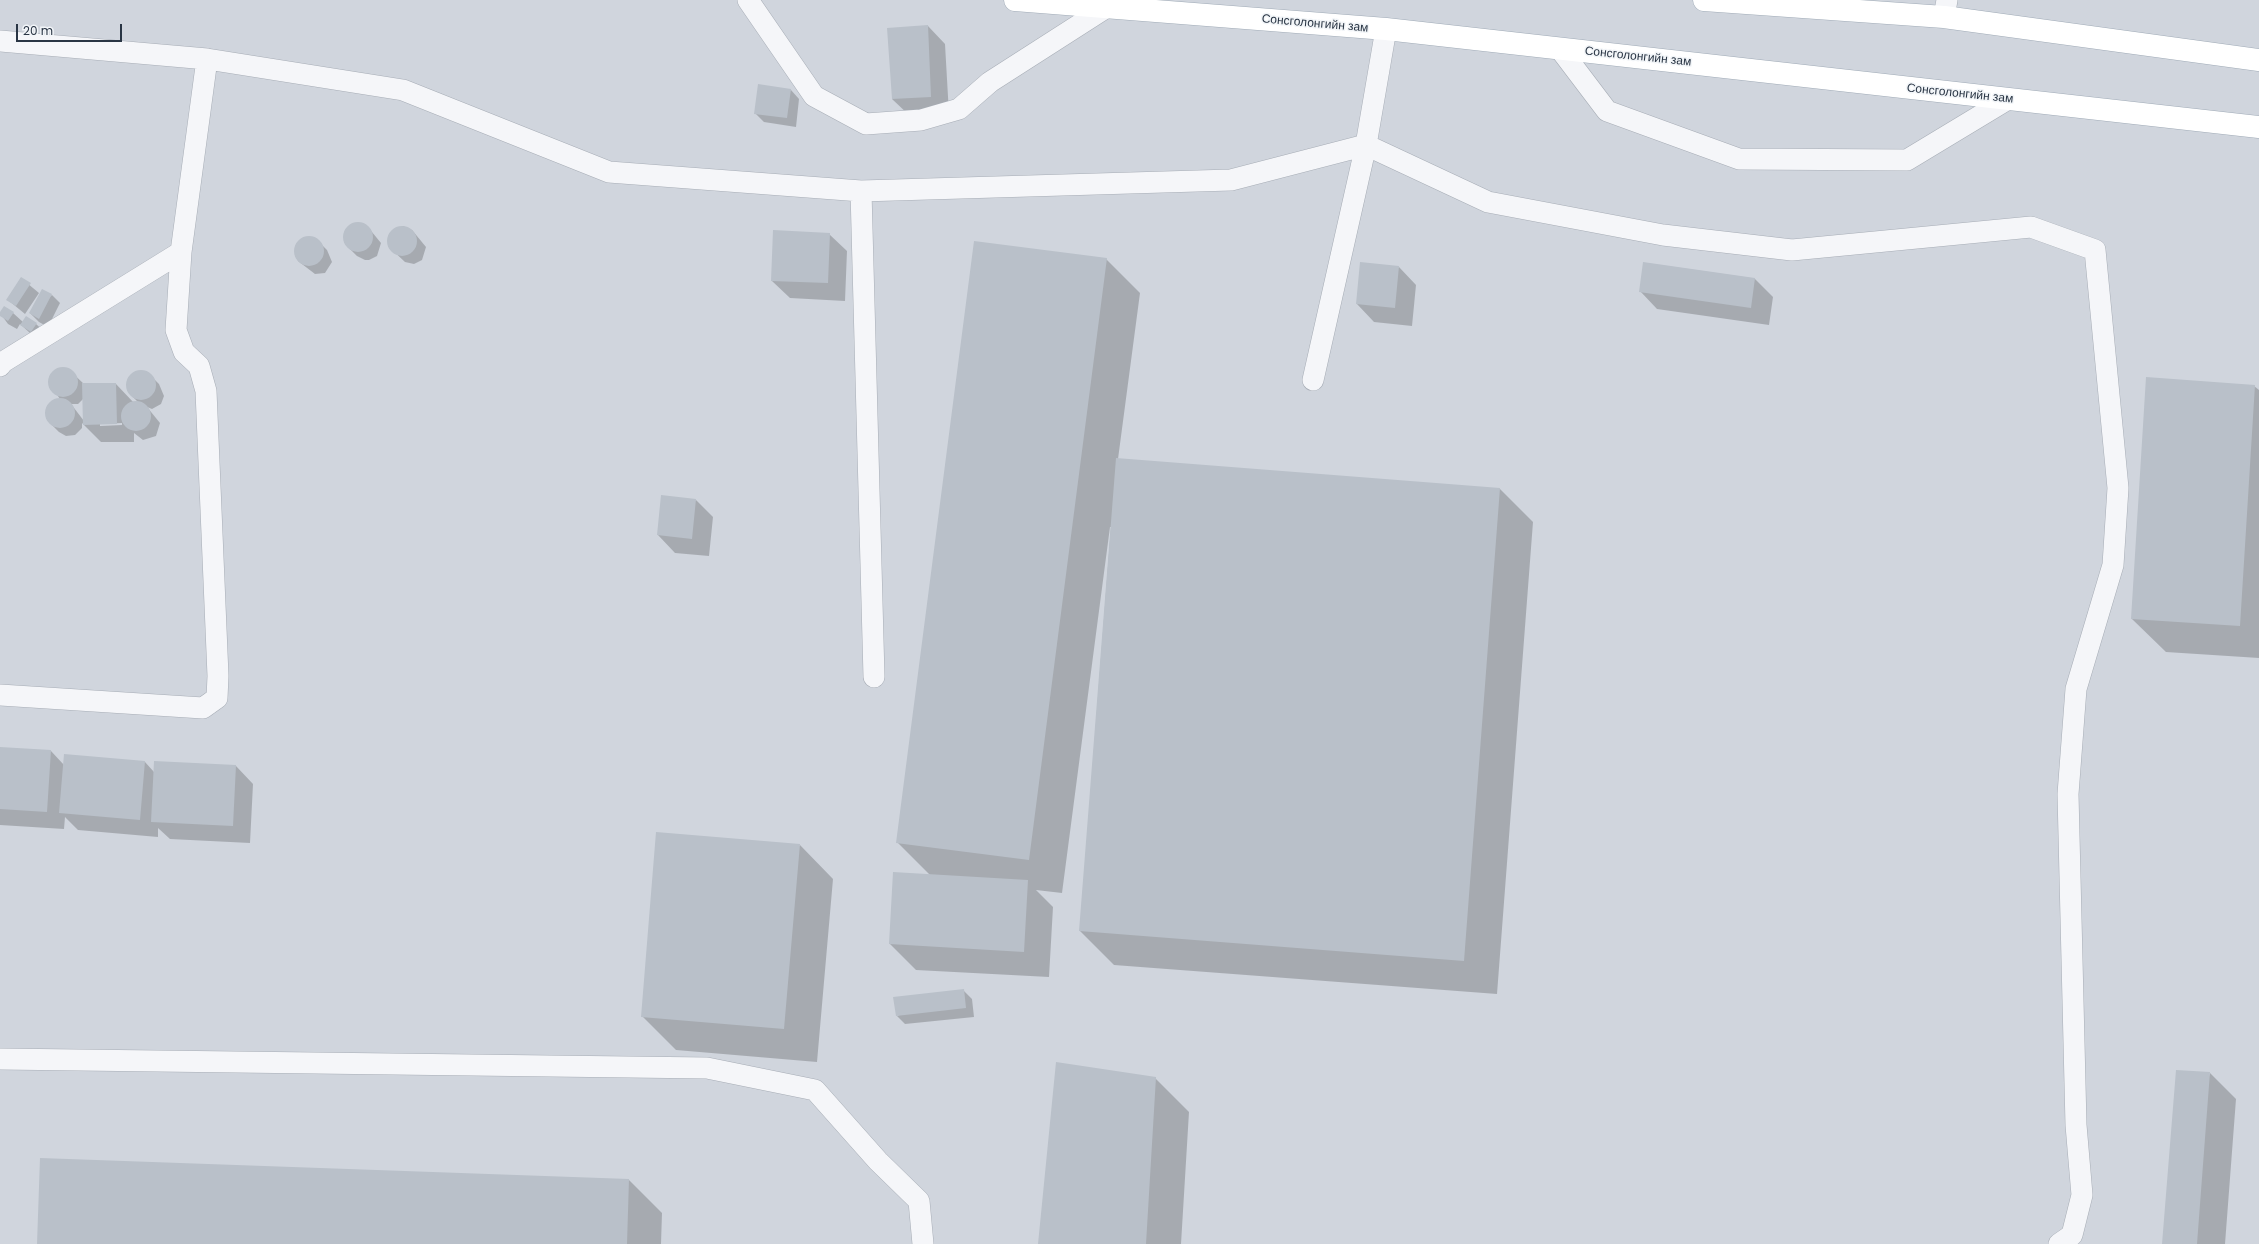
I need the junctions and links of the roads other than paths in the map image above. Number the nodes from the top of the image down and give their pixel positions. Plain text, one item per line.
1 (748, 0) edge
2 (1015, 0) edge
3 (1704, 0) edge
4 (1108, 7) junction
5 (1945, 9) edge
6 (1386, 29) junction
7 (0, 41) edge
8 (1560, 49) junction
9 (207, 59) junction
10 (2259, 60) edge
11 (2008, 99) junction
12 (2259, 127) edge
13 (1366, 144) junction
14 (861, 191) junction
15 (181, 252) junction
16 (0, 366) edge
17 (1314, 380) dead end
18 (874, 677) dead end
19 (0, 695) edge
20 (0, 1059) edge
21 (923, 1244) edge
22 (2059, 1244) edge

1 - 4 lane
2 - 4 main road, Сонсголонгийн зам
3 - 5 main road
4 - 6 main road, Сонсголонгийн зам
5 - 10 main road
6 - 8 main road, Сонсголонгийн зам
6 - 13 lane
7 - 9 lane
8 - 11 main road, Сонсголонгийн зам
8 - 11 lane
9 - 14 lane
9 - 15 lane
11 - 12 main road, Сонсголонгийн зам
13 - 14 lane
13 - 17 lane
13 - 22 lane
14 - 18 lane
15 - 16 lane
15 - 19 lane
20 - 21 lane

